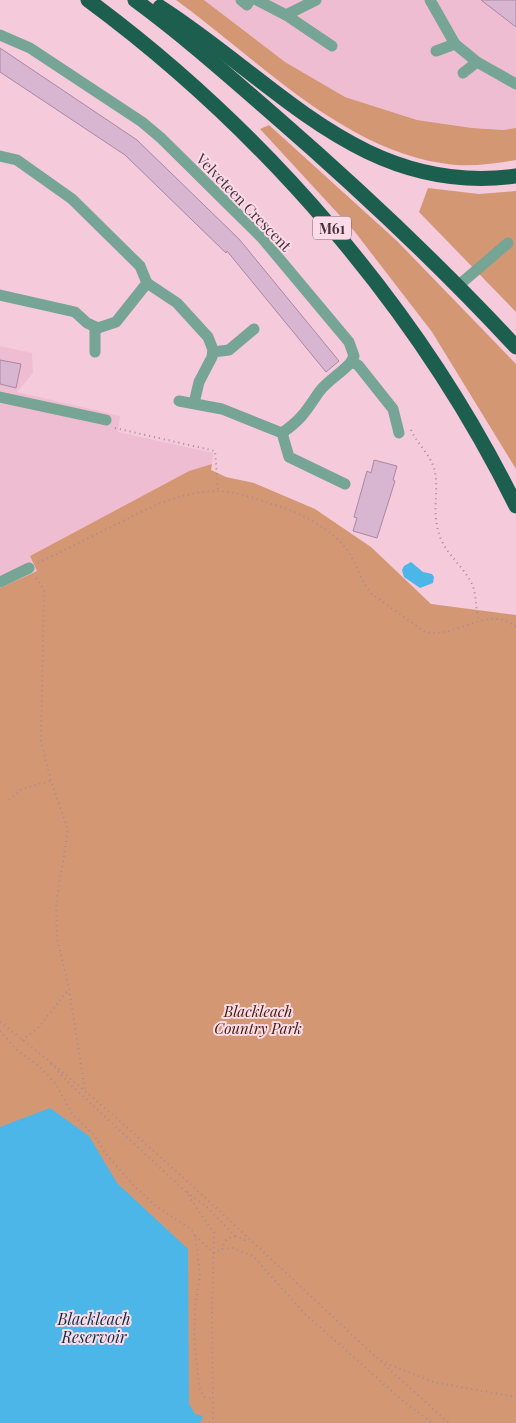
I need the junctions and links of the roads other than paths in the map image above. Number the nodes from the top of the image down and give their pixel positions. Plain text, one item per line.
1 (88, 0) edge
2 (135, 0) edge
3 (148, 0) edge
4 (241, 0) edge
5 (250, 0) edge
6 (257, 0) edge
7 (316, 0) edge
8 (444, 0) edge
9 (433, 5) edge
10 (286, 15) junction
11 (0, 35) edge
12 (454, 44) junction
13 (332, 46) dead end
14 (436, 51) dead end
15 (477, 62) junction
16 (463, 73) dead end
17 (516, 84) edge
18 (0, 156) edge
19 (516, 176) edge
20 (508, 243) dead end
21 (147, 283) junction
22 (459, 285) junction
23 (0, 295) edge
24 (95, 327) junction
25 (254, 329) dead end
26 (516, 346) edge
27 (95, 352) dead end
28 (213, 352) junction
29 (352, 362) junction
30 (0, 397) edge
31 (179, 401) dead end
32 (194, 403) junction
33 (106, 420) road end
34 (282, 433) junction
35 (399, 433) dead end
36 (345, 484) dead end
37 (516, 506) edge
38 (29, 568) road end
39 (0, 582) edge

1 - 37 highway, M61
2 - 22 highway
3 - 19 highway
4 - 5 street
6 - 10 street
7 - 10 street
8 - 9 street
9 - 12 street
10 - 13 street
11 - 29 street, Velveteen Crescent
12 - 14 street
12 - 15 street
15 - 16 street
15 - 17 street
18 - 21 street
20 - 22 street
21 - 24 street
21 - 28 street
22 - 26 highway
23 - 24 street
24 - 27 street
25 - 28 street
28 - 32 street
29 - 34 street
29 - 35 street
30 - 33 street
31 - 32 street
32 - 34 street
34 - 36 street
38 - 39 street

